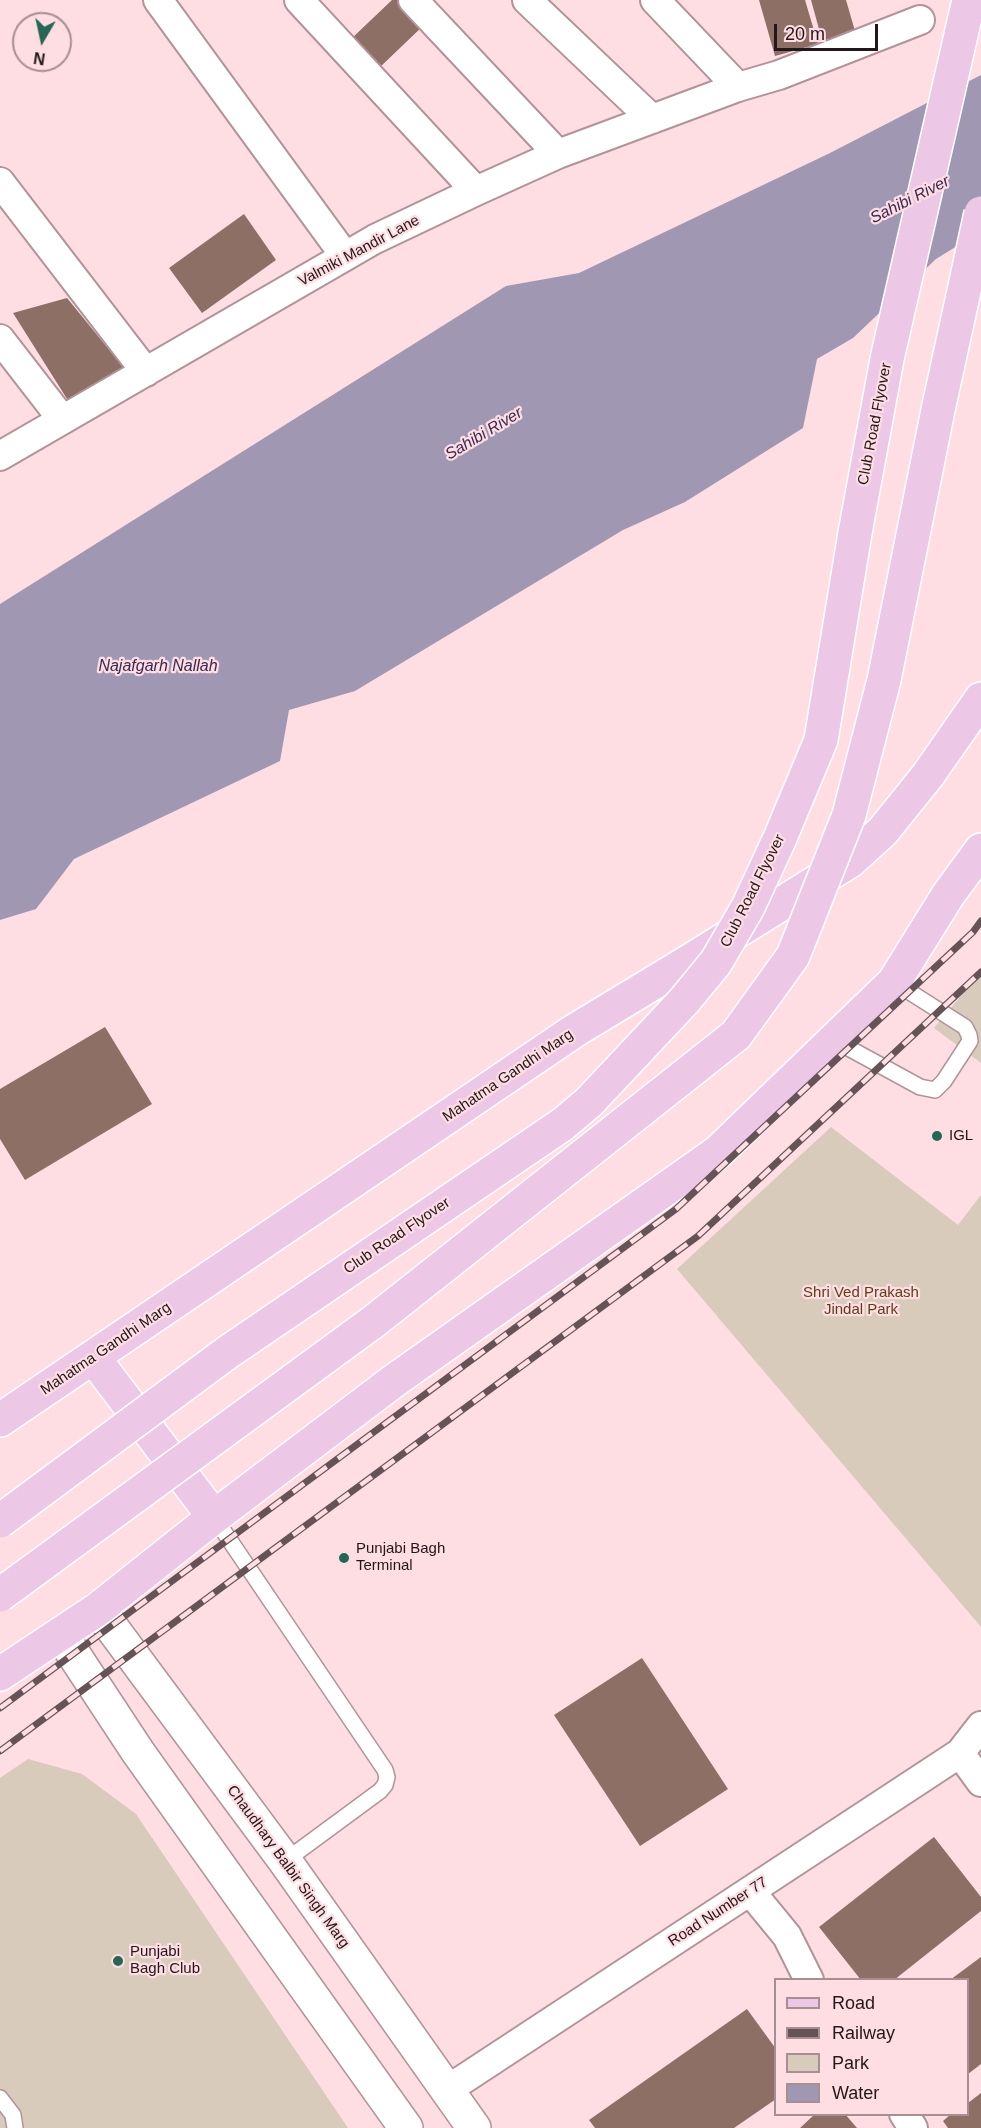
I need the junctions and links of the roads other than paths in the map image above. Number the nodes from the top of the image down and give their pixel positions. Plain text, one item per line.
1 (158, 0) edge
2 (299, 0) edge
3 (413, 0) edge
4 (527, 0) edge
5 (655, 0) edge
6 (969, 0) edge
7 (921, 20) dead end
8 (738, 87) junction
9 (652, 119) junction
10 (558, 154) junction
11 (0, 182) edge
12 (476, 191) junction
13 (981, 213) edge
14 (345, 256) junction
15 (0, 339) edge
16 (146, 372) junction
17 (62, 419) junction
18 (0, 456) edge
19 (981, 699) edge
20 (981, 850) edge
21 (894, 982) junction
22 (834, 1040) junction
23 (93, 1357) junction
24 (0, 1420) edge
25 (214, 1517) junction
26 (0, 1521) edge
27 (0, 1595) edge
28 (98, 1609) junction
29 (61, 1635) junction
30 (0, 1674) edge
31 (981, 1725) edge
32 (960, 1753) junction
33 (981, 1782) edge
34 (285, 1860) junction
35 (750, 1891) junction
36 (808, 1978) edge
37 (447, 2090) junction
38 (0, 2098) edge
39 (15, 2128) edge
40 (406, 2128) edge
41 (474, 2128) edge

1 - 14 street
2 - 12 street
3 - 10 street
4 - 9 street
5 - 8 street
6 - 26 main road, Club Road Flyover, bridge
7 - 8 street, Valmiki Mandir Lane
8 - 9 street, Valmiki Mandir Lane
9 - 10 street, Valmiki Mandir Lane
10 - 12 street, Valmiki Mandir Lane
11 - 16 street
12 - 14 street, Valmiki Mandir Lane
13 - 27 main road, bridge
14 - 16 street, Valmiki Mandir Lane
15 - 17 street
16 - 17 street, Valmiki Mandir Lane
17 - 18 street, Valmiki Mandir Lane
19 - 23 main road, Mahatma Gandhi Marg
20 - 21 main road
21 - 22 main road
21 - 22 lane
22 - 25 main road
23 - 24 main road, Mahatma Gandhi Marg
23 - 25 main road
25 - 28 main road
25 - 34 lane
28 - 29 main road
28 - 34 street, Chaudhary Balbir Singh Marg
29 - 30 main road
29 - 40 street
31 - 32 street, Road Number 77
32 - 33 street
32 - 35 street, Road Number 77
34 - 37 street, Chaudhary Balbir Singh Marg
35 - 36 street
35 - 37 street, Road Number 77
37 - 41 street, Chaudhary Balbir Singh Marg
38 - 39 lane

